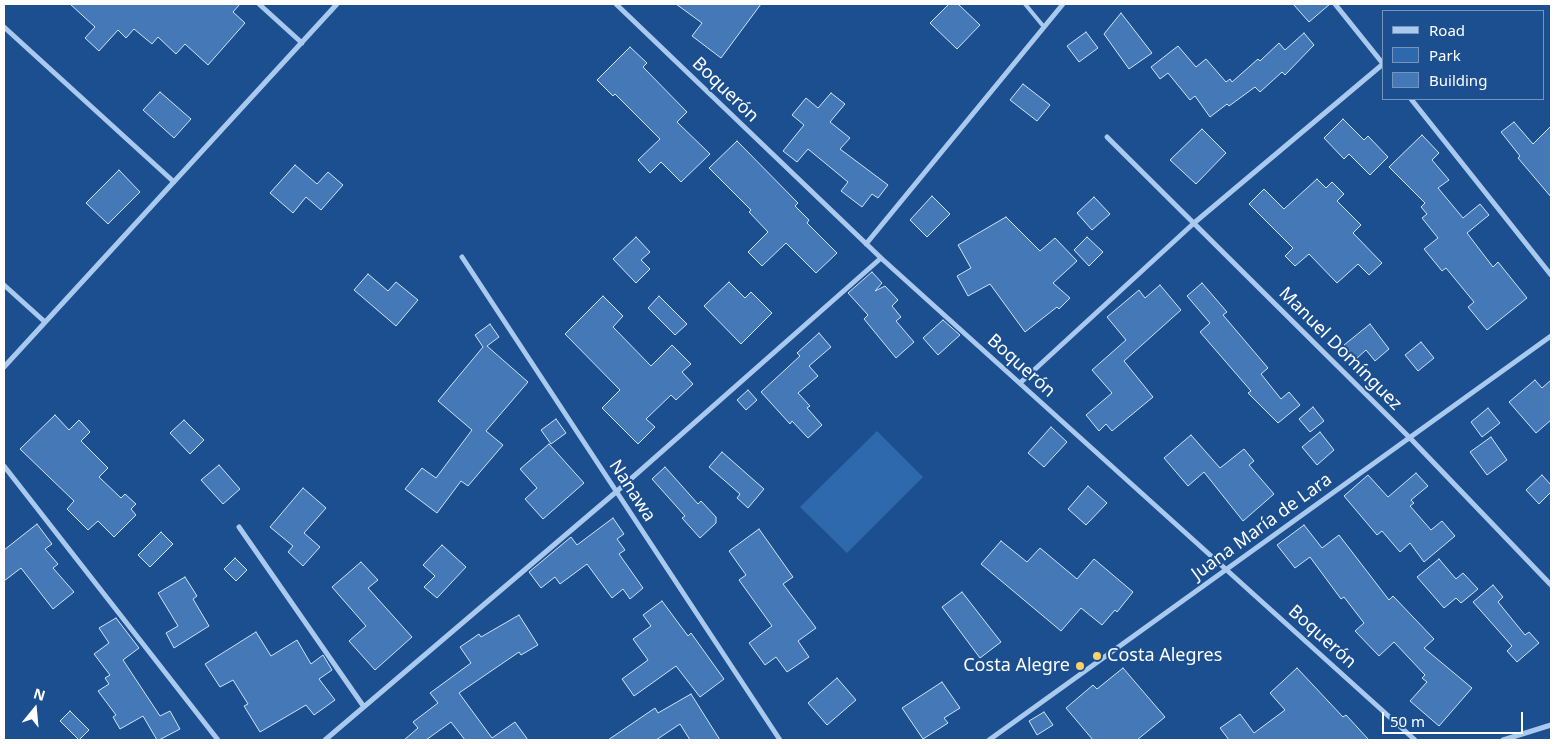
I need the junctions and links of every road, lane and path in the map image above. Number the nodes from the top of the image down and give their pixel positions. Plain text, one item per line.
1 (259, 4) edge
2 (338, 4) edge
3 (616, 4) edge
4 (1025, 4) edge
5 (1063, 4) edge
6 (1335, 4) edge
7 (4, 27) edge
8 (1044, 27) junction
9 (302, 43) junction
10 (1382, 63) edge
11 (1382, 65) edge
12 (1412, 100) edge
13 (1107, 136) dead end
14 (174, 182) junction
15 (1194, 223) junction
16 (866, 244) junction
17 (462, 257) dead end
18 (881, 258) junction
19 (1551, 275) edge
20 (4, 284) edge
21 (45, 322) junction
22 (1551, 336) edge
23 (4, 367) edge
24 (1020, 383) junction
25 (1410, 438) junction
26 (4, 466) edge
27 (616, 492) junction
28 (239, 527) dead end
29 (1227, 569) junction
30 (1551, 585) edge
31 (364, 707) junction
32 (1551, 725) edge
33 (218, 740) edge
34 (325, 740) edge
35 (780, 740) edge
36 (989, 740) edge
37 (1415, 740) edge
38 (1503, 740) edge

1 - 9 street
2 - 9 street
3 - 16 street, Boquerón
4 - 8 lane
5 - 8 street
6 - 10 street
7 - 14 street
8 - 16 street
9 - 14 street
11 - 15 street
12 - 19 street
13 - 15 street, Manuel Domínguez
14 - 21 street
15 - 24 street
15 - 25 street, Manuel Domínguez
16 - 18 street, Boquerón
17 - 27 street, Nanawa
18 - 24 street, Boquerón
18 - 27 street
20 - 21 street
21 - 23 street
22 - 25 street, Juana María de Lara
24 - 29 street, Boquerón
25 - 29 street, Juana María de Lara
25 - 30 street, Manuel Domínguez
26 - 33 street
27 - 31 street
27 - 35 street, Nanawa
28 - 31 street
29 - 36 street, Juana María de Lara
29 - 37 street, Boquerón
31 - 34 street
32 - 38 street

